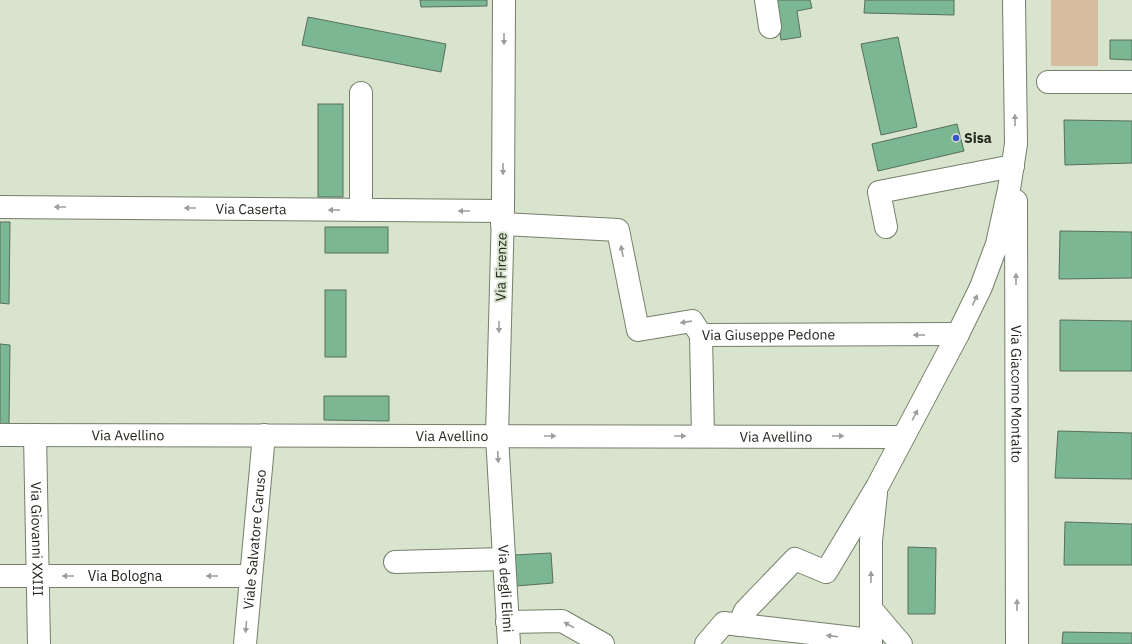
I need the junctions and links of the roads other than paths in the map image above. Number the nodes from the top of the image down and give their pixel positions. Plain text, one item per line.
1 (504, 0) edge
2 (766, 0) edge
3 (1014, 0) edge
4 (770, 27) dead end
5 (1048, 82) dead end
6 (1132, 82) edge
7 (361, 93) dead end
8 (1016, 144) junction
9 (1012, 166) junction
10 (0, 207) edge
11 (361, 210) junction
12 (502, 218) junction
13 (886, 226) dead end
14 (958, 334) junction
15 (701, 335) junction
16 (0, 435) edge
17 (35, 435) junction
18 (264, 435) junction
19 (497, 436) junction
20 (703, 436) junction
21 (903, 437) junction
22 (876, 487) junction
23 (502, 533) joint
24 (504, 559) junction
25 (395, 562) dead end
26 (0, 576) edge
27 (38, 576) junction
28 (251, 576) junction
29 (871, 609) junction
30 (507, 622) junction
31 (739, 625) junction
32 (871, 642) edge
33 (39, 644) edge
34 (245, 644) edge
35 (509, 644) edge
36 (603, 644) edge
37 (706, 644) edge
38 (901, 644) edge
39 (1017, 644) edge

1 -> 12 street, Via Firenze
2 - 4 street
8 -> 3 street
5 - 6 street
7 - 11 street
8 - 9 street
39 -> 8 street, Via Giacomo Montalto
9 - 13 street
14 -> 9 street
11 -> 10 street, Via Caserta
12 -> 11 street, Via Caserta
15 -> 12 street, Via Giuseppe Pedone
12 -> 19 street, Via Firenze
14 -> 15 street, Via Giuseppe Pedone
21 -> 14 street
15 - 20 street
16 - 17 street, Via Avellino
17 - 18 street, Via Avellino
17 - 27 street, Via Giovanni XXIII
18 - 19 street, Via Avellino
18 - 28 street, Viale Salvatore Caruso
19 -> 20 street, Via Avellino
19 -> 23 street, Via Firenze
20 -> 21 street, Via Avellino
21 - 22 street
29 -> 22 street
22 - 31 street
23 - 24 street, Via degli Elimi
24 - 25 street
24 - 30 street, Via degli Elimi
26 - 27 street, Via Bologna
28 -> 27 street, Via Bologna
27 - 33 street, Via Giovanni XXIII
28 -> 34 street, Viale Salvatore Caruso
29 - 32 street
29 - 38 street
30 - 35 street, Via degli Elimi
36 -> 30 street
32 -> 31 street
31 - 37 street

